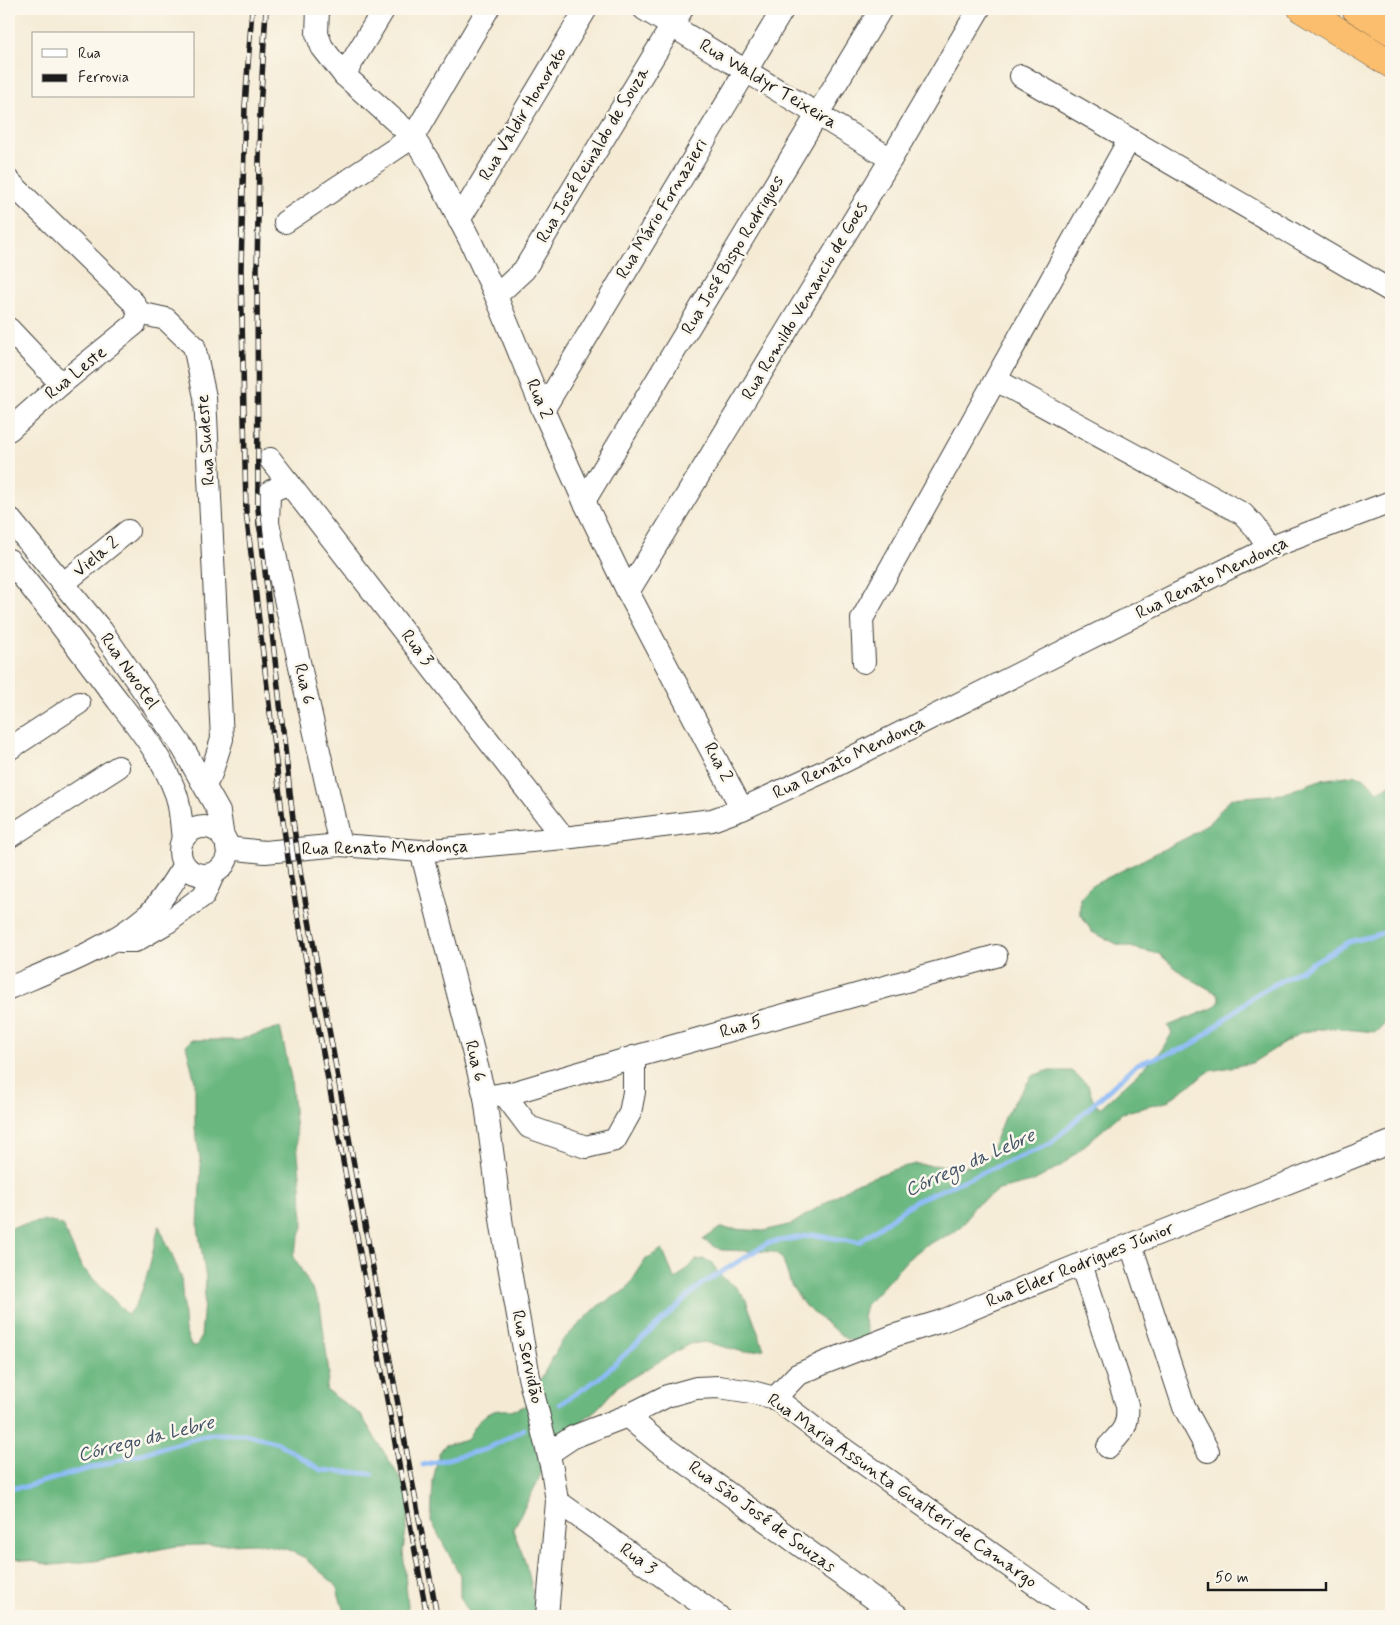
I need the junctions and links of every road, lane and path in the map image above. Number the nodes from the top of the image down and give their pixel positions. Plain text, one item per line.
1 (318, 9) edge
2 (384, 9) edge
3 (488, 9) edge
4 (586, 9) edge
5 (644, 9) edge
6 (783, 9) edge
7 (881, 9) edge
8 (979, 9) edge
9 (1302, 9) edge
10 (1356, 9) edge
11 (677, 17) edge
12 (1391, 31) edge
13 (1391, 64) edge
14 (745, 70) junction
15 (344, 76) junction
16 (1021, 76) dead end
17 (819, 115) junction
18 (413, 137) junction
19 (1129, 140) junction
20 (891, 159) junction
21 (9, 181) edge
22 (459, 220) junction
23 (285, 222) dead end
24 (1391, 290) edge
25 (496, 296) junction
26 (139, 313) junction
27 (9, 329) edge
28 (996, 380) junction
29 (61, 384) junction
30 (543, 410) junction
31 (9, 430) edge
32 (270, 459) dead end
33 (289, 483) junction
34 (584, 501) junction
35 (1391, 502) edge
36 (9, 518) edge
37 (128, 531) dead end
38 (1269, 548) junction
39 (9, 560) edge
40 (64, 583) junction
41 (628, 592) junction
42 (864, 662) dead end
43 (79, 702) dead end
44 (9, 749) edge
45 (118, 766) dead end
46 (205, 785) junction
47 (742, 809) junction
48 (9, 837) edge
49 (564, 838) junction
50 (183, 839) junction
51 (340, 845) junction
52 (421, 851) junction
53 (222, 856) junction
54 (184, 865) junction
55 (109, 942) junction
56 (996, 956) dead end
57 (9, 988) edge
58 (634, 1057) junction
59 (494, 1095) junction
60 (1391, 1142) edge
61 (1131, 1244) junction
62 (1081, 1264) junction
63 (775, 1398) junction
64 (627, 1416) junction
65 (1108, 1447) dead end
66 (1208, 1451) dead end
67 (549, 1453) junction
68 (557, 1501) junction
69 (547, 1616) edge
70 (718, 1616) edge
71 (898, 1616) edge
72 (1080, 1616) edge

1 - 15 street, Rua 2
2 - 15 street
3 - 18 street
4 - 22 street, Rua Valdir Honorato
5 - 11 street, Rua Waldyr Teixeira
6 - 14 street, Rua Mário Fornazieri
7 - 17 street, Rua José Bispo Rodrigues
8 - 20 street, Rua Romildo Venancio de Goes
9 - 13 highway
10 - 12 highway
11 - 14 street, Rua Waldyr Teixeira
11 - 25 street, Rua José Reinaldo de Souza
14 - 17 street, Rua Waldyr Teixeira
14 - 30 street, Rua Mário Fornazieri
15 - 18 street, Rua 2
16 - 19 street
17 - 20 street, Rua Waldyr Teixeira
17 - 34 street, Rua José Bispo Rodrigues
18 - 22 street, Rua 2
18 - 23 street
19 - 24 street
19 - 28 street
20 - 41 street, Rua Romildo Venancio de Goes
21 - 26 street
22 - 25 street, Rua 2
25 - 30 street, Rua 2
26 - 29 street, Rua Leste
26 - 46 street, Rua Sudeste
27 - 29 street
28 - 38 street
28 - 42 street
29 - 31 street, Rua Leste
30 - 34 street, Rua 2
32 - 33 street, Rua 3
33 - 49 street, Rua 3
33 - 51 street, Rua 6
34 - 41 street, Rua 2
35 - 38 street, Rua Renato Mendonça
36 - 40 street, Rua Novotel
37 - 40 street, Viela 2
38 - 47 street, Rua Renato Mendonça
39 - 50 street, Rua Novotel
40 - 46 street, Rua Novotel
41 - 47 street, Rua 2
43 - 44 street
45 - 48 street
46 - 53 street, Rua Novotel
47 - 49 street, Rua Renato Mendonça
49 - 52 street, Rua Renato Mendonça
50 - 53 street
50 - 54 street
51 - 52 street, Rua Renato Mendonça
51 - 53 street, Rua Renato Mendonça
52 - 59 street, Rua 6
53 - 54 street
53 - 55 street
54 - 55 street
55 - 57 street
56 - 58 street, Rua 5
58 - 59 street, Rua 5
58 - 59 street
59 - 67 street, Rua Servidão
60 - 61 street, Rua Elder Rodrigues Júnior
61 - 62 street, Rua Elder Rodrigues Júnior
61 - 66 street
62 - 63 street, Rua Elder Rodrigues Júnior
62 - 65 street
63 - 64 street, Rua Maria Assunta Gualteri de Camargo
63 - 72 street, Rua Maria Assunta Gualteri de Camargo
64 - 67 street, Rua Maria Assunta Gualteri de Camargo
64 - 71 street, Rua São José de Souzas
67 - 68 street, Rua Servidão
68 - 69 street, Rua Servidão
68 - 70 street, Rua 3

